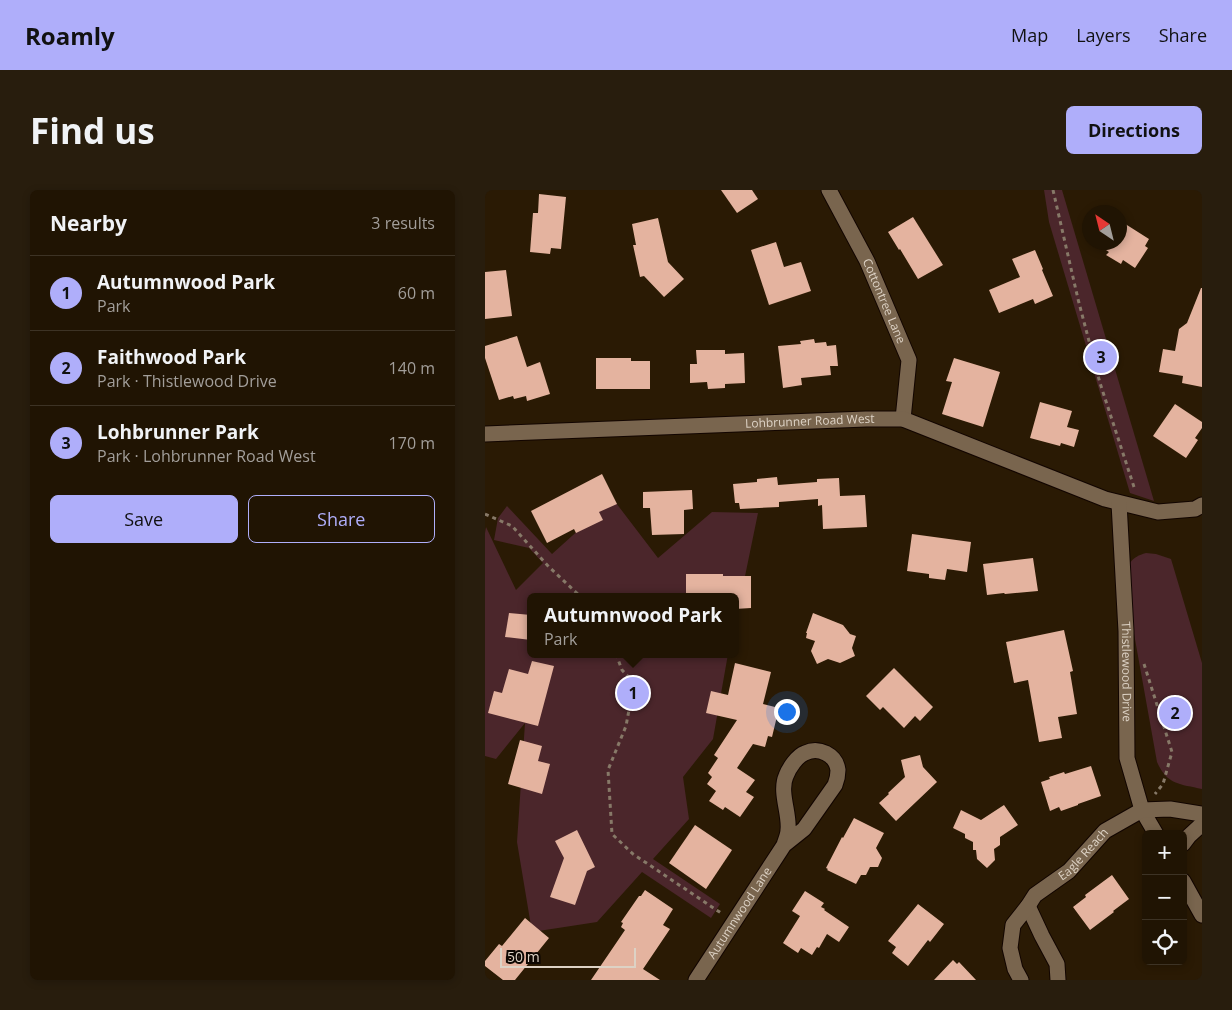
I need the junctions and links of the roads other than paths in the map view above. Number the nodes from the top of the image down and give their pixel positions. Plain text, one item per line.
1 (829, 190) edge
2 (903, 419) junction
3 (485, 434) edge
4 (1119, 503) junction
5 (1202, 505) edge
6 (1142, 810) junction
7 (1202, 814) edge
8 (1202, 824) edge
9 (1154, 830) edge
10 (1187, 839) edge
11 (784, 845) junction
12 (1187, 888) edge
13 (1029, 906) junction
14 (1202, 914) edge
15 (696, 980) edge
16 (1021, 980) edge
17 (1059, 980) edge

1 - 2 street, Cottontree Lane
2 - 3 street, Lohbrunner Road West
2 - 4 street, Lohbrunner Road West
4 - 5 street, Lohbrunner Road West
4 - 6 street, Thistlewood Drive
6 - 7 street
6 - 9 street, Thistlewood Drive
6 - 13 street, Eagle Reach
8 - 10 street
11 - 11 street, Autumnwood Lane
11 - 15 street, Autumnwood Lane
12 - 14 street
13 - 16 street, Eagle Reach
13 - 17 street

